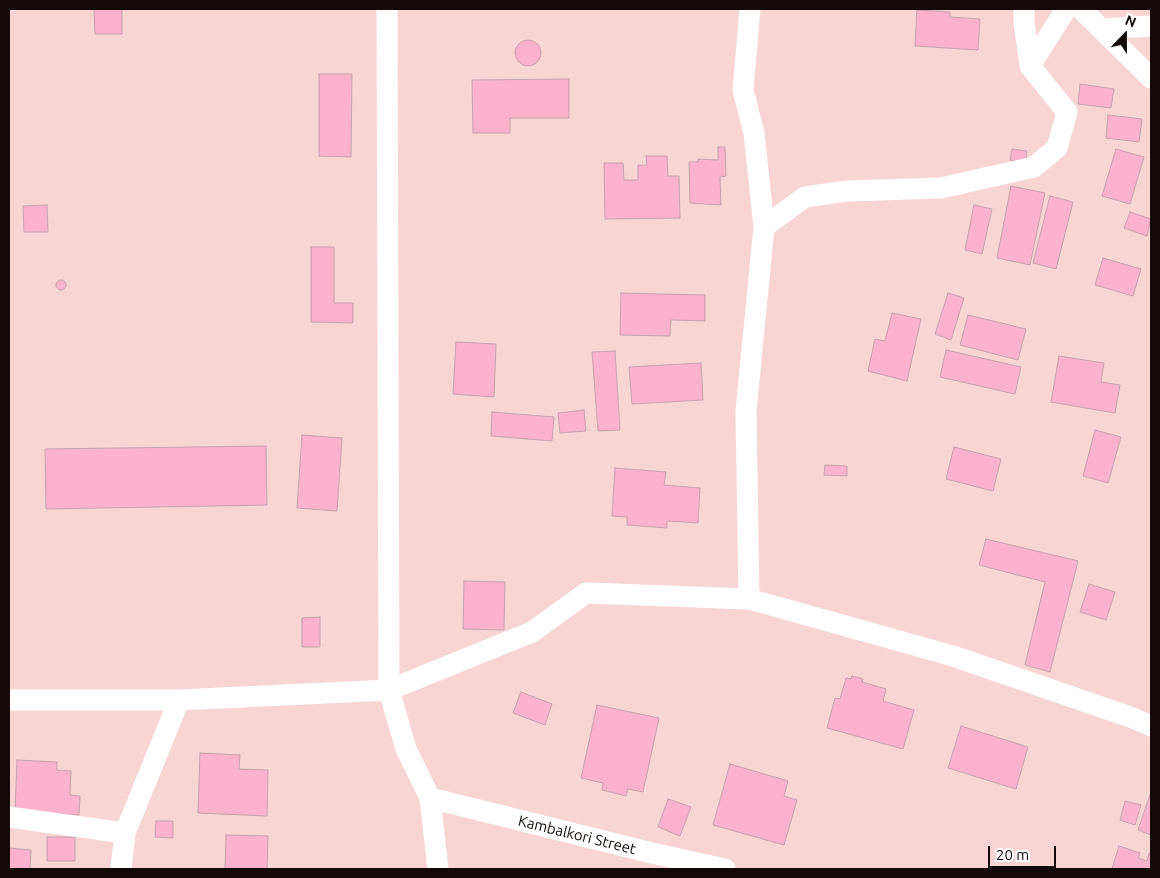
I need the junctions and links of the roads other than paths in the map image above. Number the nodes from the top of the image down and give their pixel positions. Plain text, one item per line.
1 (387, 9) edge
2 (750, 9) edge
3 (1024, 9) edge
4 (1066, 9) edge
5 (1080, 9) edge
6 (1151, 26) edge
7 (1102, 29) junction
8 (1030, 66) junction
9 (1151, 78) edge
10 (764, 227) junction
11 (749, 599) junction
12 (389, 690) junction
13 (9, 700) edge
14 (178, 700) junction
15 (1151, 726) edge
16 (430, 798) junction
17 (9, 817) edge
18 (125, 833) junction
19 (121, 869) edge
20 (438, 869) edge
21 (725, 869) edge

1 - 12 street
2 - 10 street
3 - 8 street
4 - 8 street
5 - 7 street
6 - 7 street
7 - 9 street
8 - 10 street
10 - 11 street
11 - 12 street
11 - 15 street
12 - 14 street
12 - 16 street
13 - 14 street
14 - 18 street
16 - 20 street
16 - 21 street, Kambalkori Street
17 - 18 street
18 - 19 street

